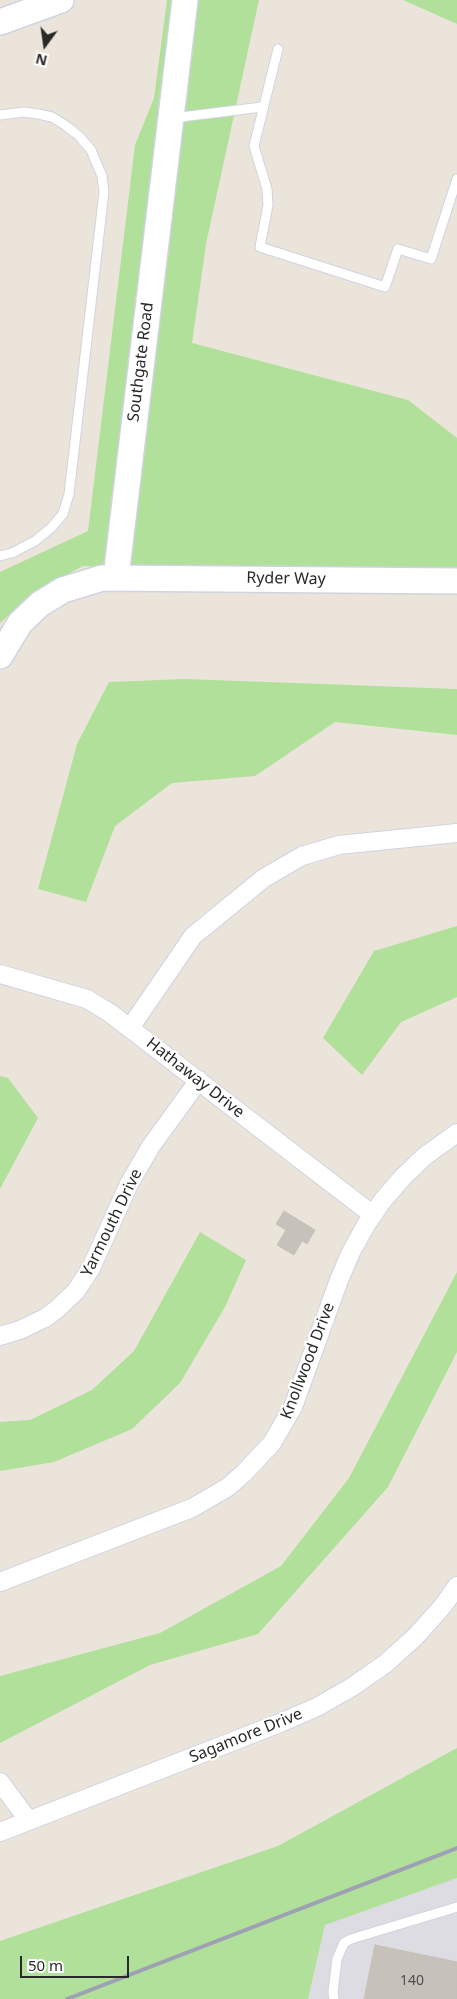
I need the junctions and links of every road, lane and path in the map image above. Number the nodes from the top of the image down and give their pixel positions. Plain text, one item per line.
1 (61, 0) edge
2 (185, 0) edge
3 (0, 22) edge
4 (278, 49) dead end
5 (262, 108) junction
6 (0, 115) edge
7 (170, 118) junction
8 (457, 179) edge
9 (454, 196) edge
10 (0, 556) edge
11 (116, 577) junction
12 (457, 581) edge
13 (0, 656) edge
14 (457, 834) edge
15 (0, 974) edge
16 (130, 1028) junction
17 (198, 1080) junction
18 (457, 1133) edge
19 (373, 1214) junction
20 (0, 1336) edge
21 (0, 1582) edge
22 (457, 1586) edge
23 (0, 1782) edge
24 (29, 1821) junction
25 (0, 1832) edge
26 (457, 1908) edge
27 (334, 1999) edge

1 - 3 street
2 - 7 street, Southgate Road
4 - 5 lane
5 - 7 lane
5 - 9 lane
6 - 10 lane
7 - 11 street, Southgate Road
8 - 9 lane
11 - 12 street, Ryder Way
11 - 13 street
14 - 16 street
15 - 16 street, Hathaway Drive
16 - 17 street, Hathaway Drive
17 - 19 street, Hathaway Drive
17 - 20 street, Yarmouth Drive
18 - 19 street, Knollwood Drive
19 - 21 street, Knollwood Drive
22 - 24 street, Sagamore Drive
23 - 24 street
24 - 25 street, Sagamore Drive
26 - 27 lane

